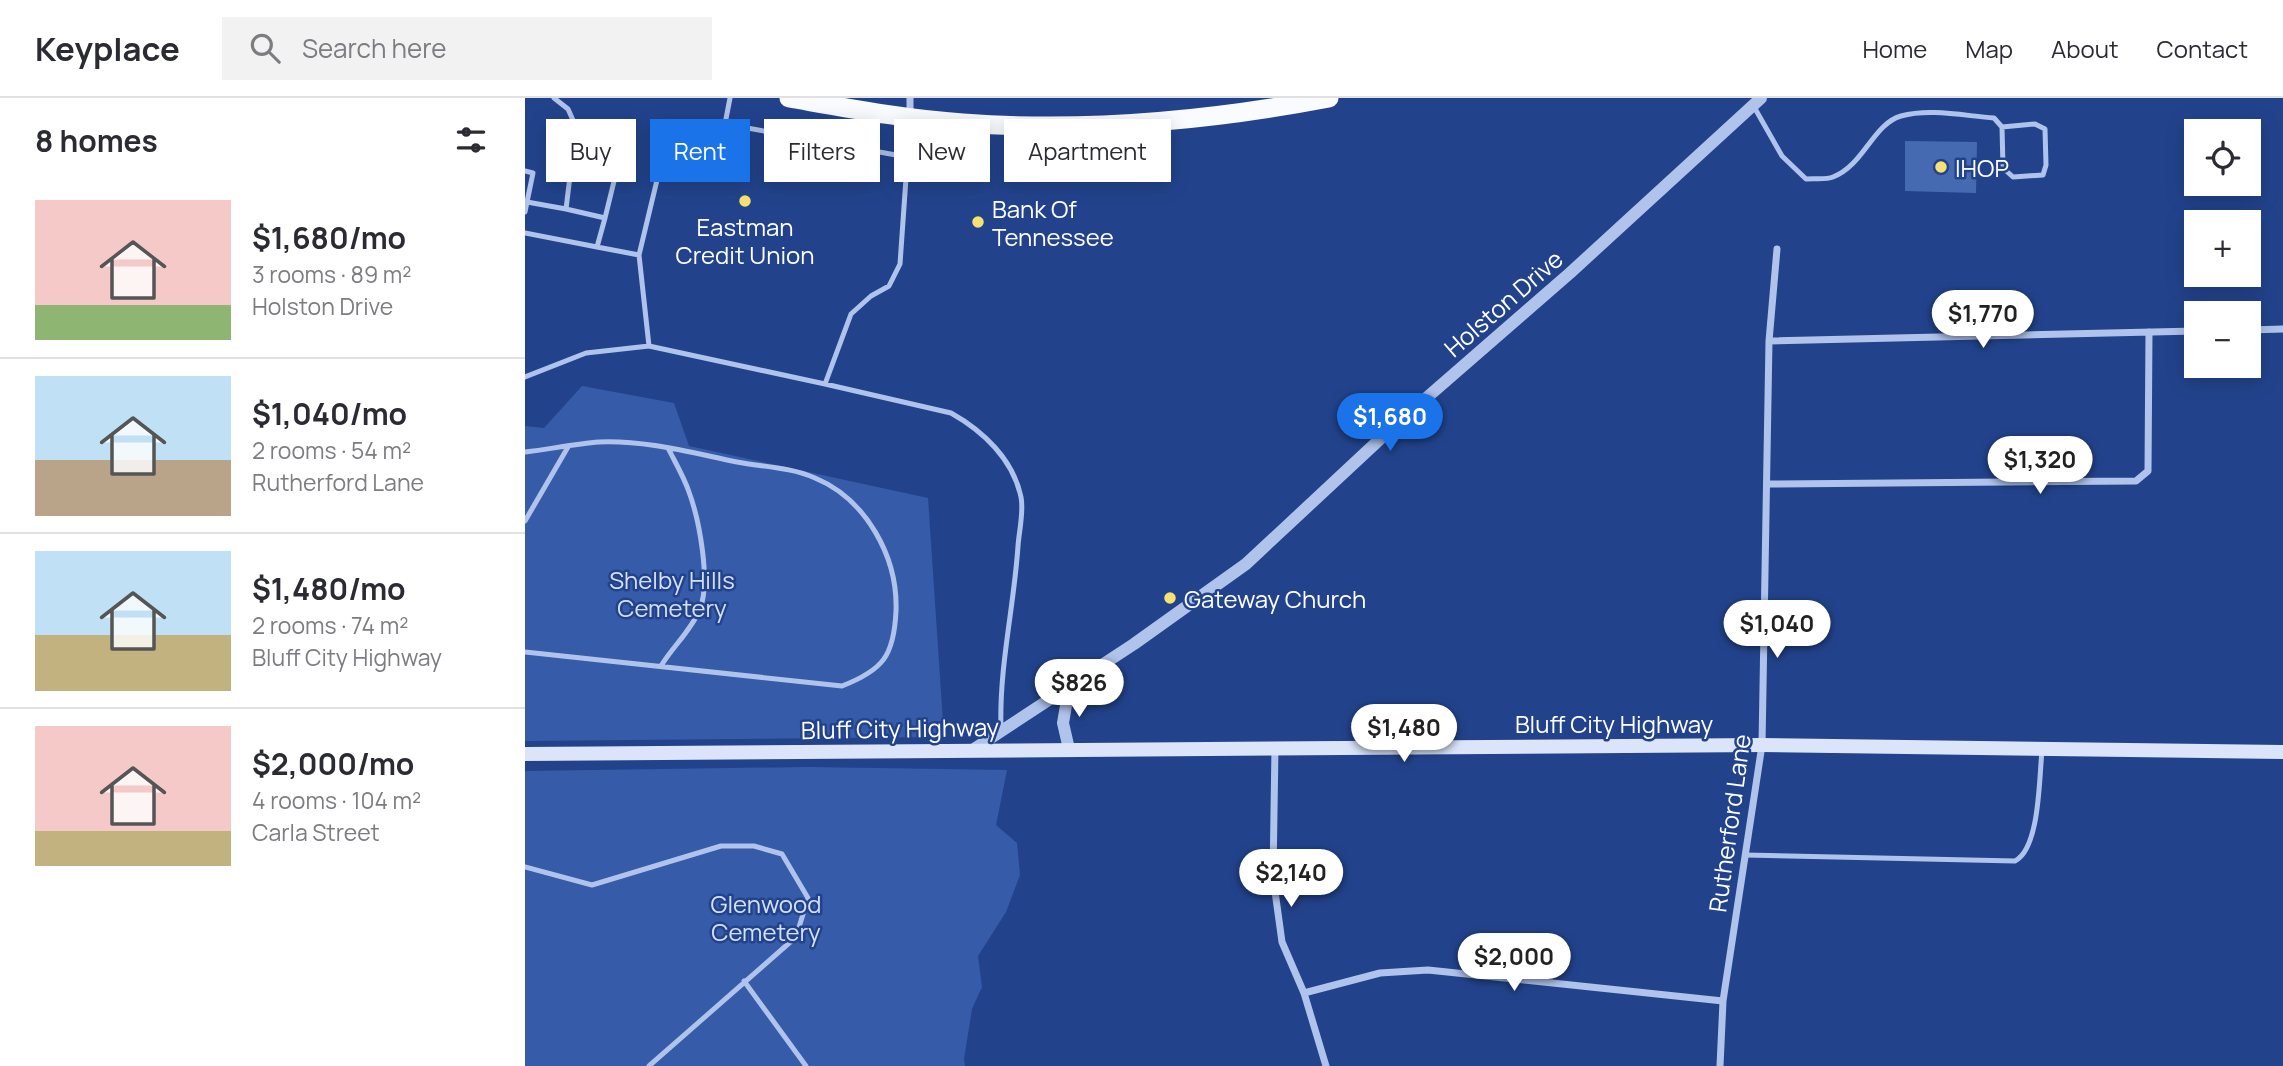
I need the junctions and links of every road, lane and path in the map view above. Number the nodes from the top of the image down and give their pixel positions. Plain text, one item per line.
1 (554, 98) edge
2 (730, 98) edge
3 (789, 98) edge
4 (1329, 98) edge
5 (1757, 102) edge
6 (910, 108) edge
7 (2002, 127) junction
8 (894, 154) edge
9 (525, 171) edge
10 (614, 182) edge
11 (657, 182) edge
12 (905, 182) edge
13 (527, 202) junction
14 (566, 209) junction
15 (525, 212) edge
16 (605, 218) junction
17 (525, 233) edge
18 (597, 247) junction
19 (1777, 249) dead end
20 (639, 255) junction
21 (2283, 329) edge
22 (2261, 330) edge
23 (2184, 331) edge
24 (2149, 332) junction
25 (1769, 341) junction
26 (649, 346) junction
27 (525, 377) edge
28 (825, 384) junction
29 (568, 447) junction
30 (668, 448) junction
31 (525, 452) edge
32 (1767, 484) junction
33 (525, 521) edge
34 (525, 652) edge
35 (661, 666) junction
36 (1069, 688) junction
37 (1001, 732) junction
38 (1762, 745) junction
39 (1275, 747) junction
40 (2042, 748) junction
41 (974, 749) junction
42 (1069, 749) junction
43 (2283, 752) edge
44 (525, 754) edge
45 (1745, 855) junction
46 (525, 867) edge
47 (744, 981) junction
48 (1304, 993) junction
49 (1724, 1000) junction
50 (649, 1066) edge
51 (806, 1066) edge
52 (1326, 1066) edge
53 (1720, 1066) edge

1 - 14 lane
2 - 8 lane
3 - 6 highway
4 - 6 highway
5 - 7 lane
5 - 36 street, Holston Drive
7 - 7 lane
9 - 13 lane
10 - 16 lane
11 - 20 lane
12 - 28 lane
13 - 14 lane
13 - 15 lane
14 - 16 lane
16 - 18 lane
17 - 18 lane
18 - 20 lane
19 - 25 street, Rutherford Lane
20 - 26 lane
21 - 22 street
23 - 24 street
24 - 25 street
24 - 32 street
25 - 32 street, Rutherford Lane
26 - 27 lane
26 - 28 lane
28 - 37 lane
29 - 30 lane
29 - 31 lane
29 - 33 lane
30 - 35 lane
30 - 35 lane
32 - 38 street, Rutherford Lane
34 - 35 lane
36 - 37 street, Holston Drive
36 - 42 street
37 - 41 street, Holston Drive
38 - 39 main road, Bluff City Highway
38 - 40 main road, Bluff City Highway
38 - 45 street, Rutherford Lane
39 - 42 main road, Bluff City Highway
39 - 48 street
40 - 43 main road, Bluff City Highway
40 - 45 lane
41 - 42 main road, Bluff City Highway
41 - 44 main road, Bluff City Highway
45 - 49 street, Rutherford Lane
46 - 47 lane
47 - 50 lane
47 - 51 lane
48 - 49 street
48 - 52 street
49 - 53 street, Rutherford Lane

